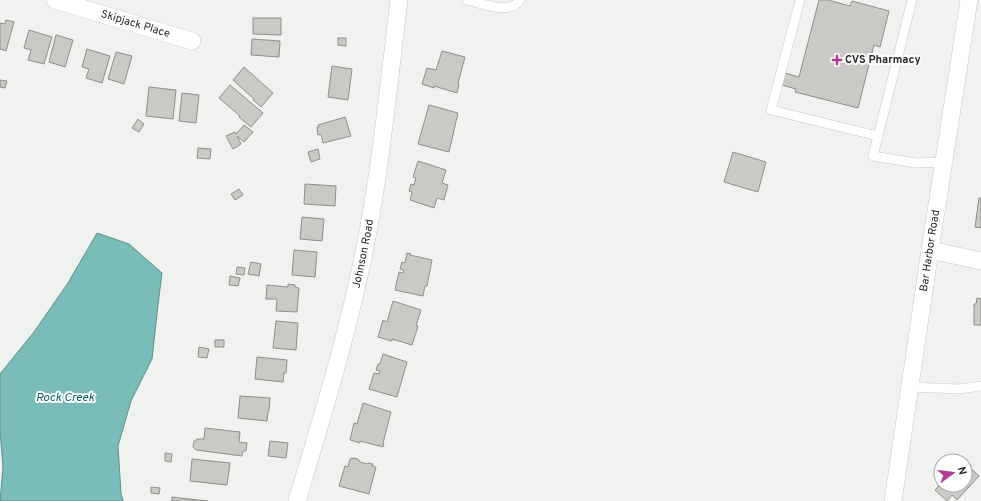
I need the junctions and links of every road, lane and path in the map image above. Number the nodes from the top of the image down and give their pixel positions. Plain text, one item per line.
1 (55, 0) edge
2 (399, 0) edge
3 (467, 0) edge
4 (520, 0) edge
5 (800, 0) edge
6 (912, 0) edge
7 (969, 0) edge
8 (192, 41) dead end
9 (878, 136) junction
10 (944, 162) junction
11 (930, 250) junction
12 (981, 261) edge
13 (981, 386) edge
14 (910, 387) junction
15 (297, 501) edge
16 (893, 501) edge

1 - 8 street, Skipjack Place
2 - 15 street, Johnson Road
3 - 4 lane
5 - 9 lane
6 - 9 lane
7 - 10 street, Bar Harbor Road
9 - 10 lane
10 - 11 street, Bar Harbor Road
11 - 12 street
11 - 14 street, Bar Harbor Road
13 - 14 lane
14 - 16 street, Bar Harbor Road

